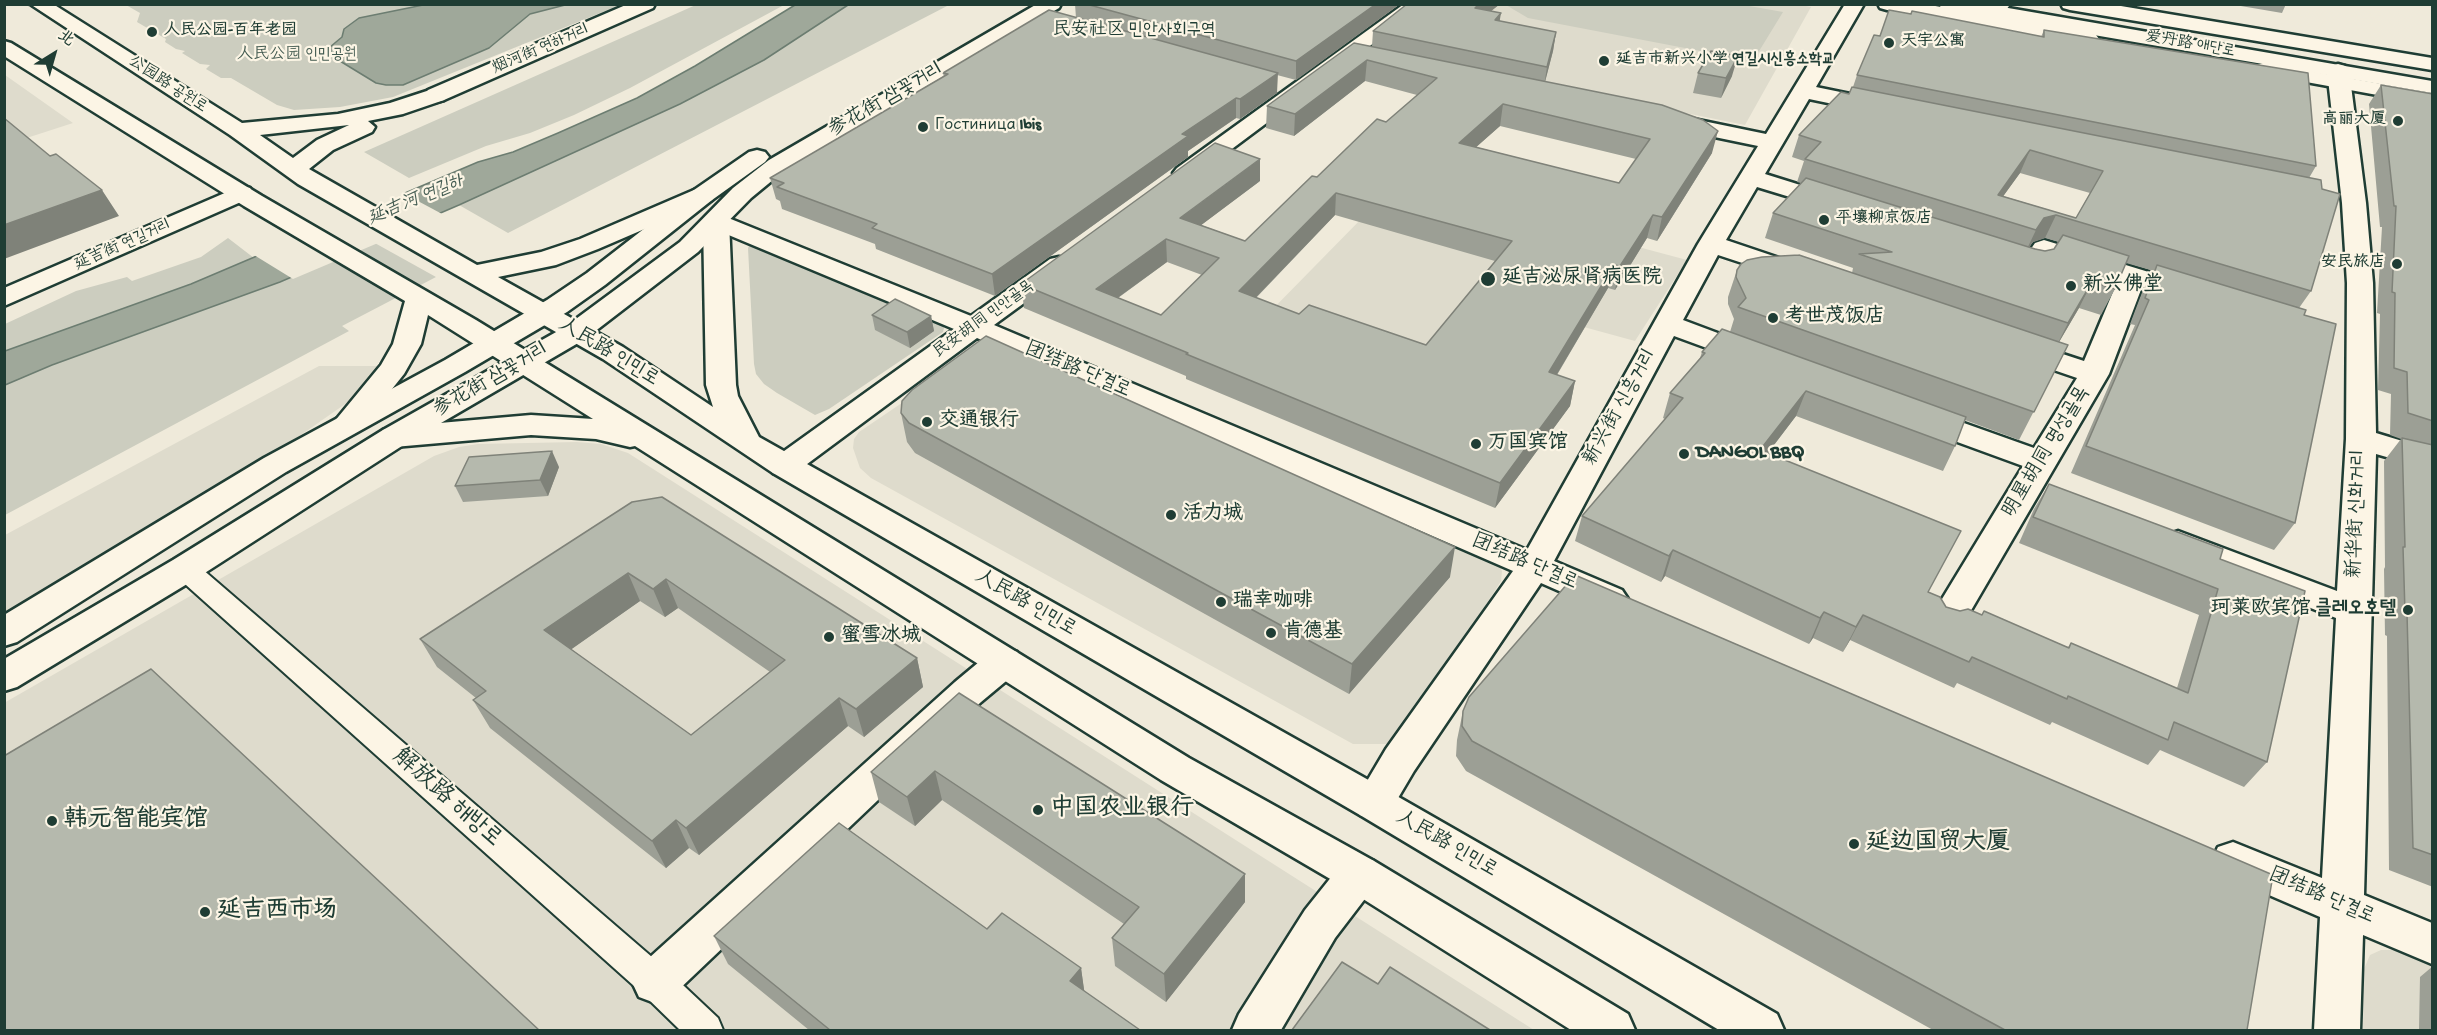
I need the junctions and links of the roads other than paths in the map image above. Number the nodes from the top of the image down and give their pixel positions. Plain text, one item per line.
1 (39, 4) edge
2 (646, 4) edge
3 (1417, 4) edge
4 (1856, 4) edge
5 (1887, 4) edge
6 (1948, 4) edge
7 (2070, 4) edge
8 (1997, 5) edge
9 (1041, 12) edge
10 (4, 47) edge
11 (2433, 64) edge
12 (2338, 66) junction
13 (2433, 79) edge
14 (2433, 87) edge
15 (1803, 92) junction
16 (436, 95) junction
17 (2433, 99) edge
18 (1897, 110) edge
19 (1658, 118) edge
20 (238, 130) junction
21 (1772, 142) junction
22 (300, 174) junction
23 (1751, 177) junction
24 (1166, 187) edge
25 (247, 197) junction
26 (709, 208) junction
27 (1864, 213) edge
28 (1711, 244) junction
29 (1080, 250) edge
30 (1987, 252) edge
31 (472, 274) junction
32 (2133, 276) junction
33 (1825, 283) edge
34 (4, 298) edge
35 (419, 299) junction
36 (2213, 301) edge
37 (544, 314) junction
38 (1667, 324) junction
39 (974, 327) junction
40 (575, 333) junction
41 (1995, 341) edge
42 (510, 352) junction
43 (1777, 364) edge
44 (2094, 374) junction
45 (1898, 409) edge
46 (349, 422) junction
47 (393, 436) junction
48 (2361, 439) junction
49 (654, 443) junction
50 (746, 443) junction
51 (2433, 460) edge
52 (784, 466) junction
53 (2035, 473) junction
54 (2061, 497) edge
55 (2148, 531) edge
56 (1534, 567) junction
57 (185, 569) junction
58 (1634, 609) edge
59 (2354, 611) junction
60 (1946, 622) edge
61 (4, 633) edge
62 (1004, 662) junction
63 (4, 677) edge
64 (1374, 803) junction
65 (2209, 850) edge
66 (1359, 874) junction
67 (2342, 905) junction
68 (2433, 944) edge
69 (655, 982) junction
70 (705, 1030) edge
71 (1255, 1030) edge
72 (1612, 1030) edge
73 (1761, 1030) edge
74 (2337, 1030) edge

1 - 20 main road, 公园路 공원로
2 - 16 main road, 烟河街 연하거리
3 - 24 main road
4 - 15 main road, 新兴街 신흥거리
5 - 12 main road, 爱丹路 애단로
6 - 12 main road, 爱丹路 애단로
7 - 12 main road, 爱丹路 애단로
8 - 12 main road, 爱丹路 애단로
9 - 26 main road, 参花街 삼꽃거리
10 - 25 main road
11 - 12 main road, 爱丹路 애단로
12 - 13 main road, 爱丹路 애단로
12 - 14 main road, 爱丹路 애단로
12 - 17 main road, 爱丹路 애단로
12 - 48 main road, 新华街 신화거리
15 - 18 main road
15 - 21 main road, 新兴街 신흥거리
16 - 20 main road
16 - 22 main road
19 - 21 main road
20 - 22 main road, 公园路 공원로
21 - 23 main road, 新兴街 신흥거리
22 - 31 main road, 人民路 인민로
23 - 27 main road
23 - 28 main road, 新兴街 신흥거리
25 - 34 main road, 延吉街 연길거리
25 - 35 main road
26 - 31 main road
26 - 37 main road, 参花街 삼꽃거리
26 - 39 main road, 团结路 단결로
26 - 40 main road, 参花街 삼꽃거리
26 - 50 main road
28 - 33 main road
28 - 38 main road, 新兴街 신흥거리
29 - 39 main road, 民安胡同 민안골목
30 - 32 main road
31 - 37 main road, 人民路 인민로
32 - 36 main road
32 - 44 main road, 明星胡同 명성골목
35 - 42 main road
35 - 46 main road
37 - 40 main road, 人民路 인민로
37 - 42 main road, 参花街 삼꽃거리
38 - 43 main road
38 - 56 main road, 新兴街 신흥거리
39 - 52 main road, 民安胡同 민안골목
39 - 56 main road, 团结路 단결로
40 - 42 main road, 参花街 삼꽃거리
40 - 50 main road, 人民路 인민로
41 - 44 main road
42 - 46 main road, 参花街 삼꽃거리
42 - 47 main road, 参花街 삼꽃거리
42 - 49 main road
44 - 53 main road, 明星胡同 명성골목
45 - 53 main road
46 - 61 main road, 参花街 삼꽃거리
47 - 49 main road
47 - 57 main road, 参花街 삼꽃거리
48 - 51 main road
48 - 59 main road, 新华街 신화거리
49 - 62 main road
50 - 52 main road, 人民路 인민로
52 - 64 main road, 人民路 인민로
53 - 54 main road
53 - 60 main road, 明星胡同 명성골목
55 - 59 main road
56 - 58 main road, 团结路 단결로
56 - 64 main road, 新兴街 신흥거리
57 - 63 main road, 参花街 삼꽃거리
57 - 69 street, 解放路 해방로
59 - 67 main road, 新华街 신화거리
62 - 66 main road
62 - 69 main road
64 - 73 main road, 人民路 인민로
65 - 67 main road, 团结路 단결로
66 - 71 main road
66 - 72 main road
67 - 68 main road, 团结路 단결로
67 - 74 main road, 新华街 신화거리
69 - 70 street, 解放路 해방로

